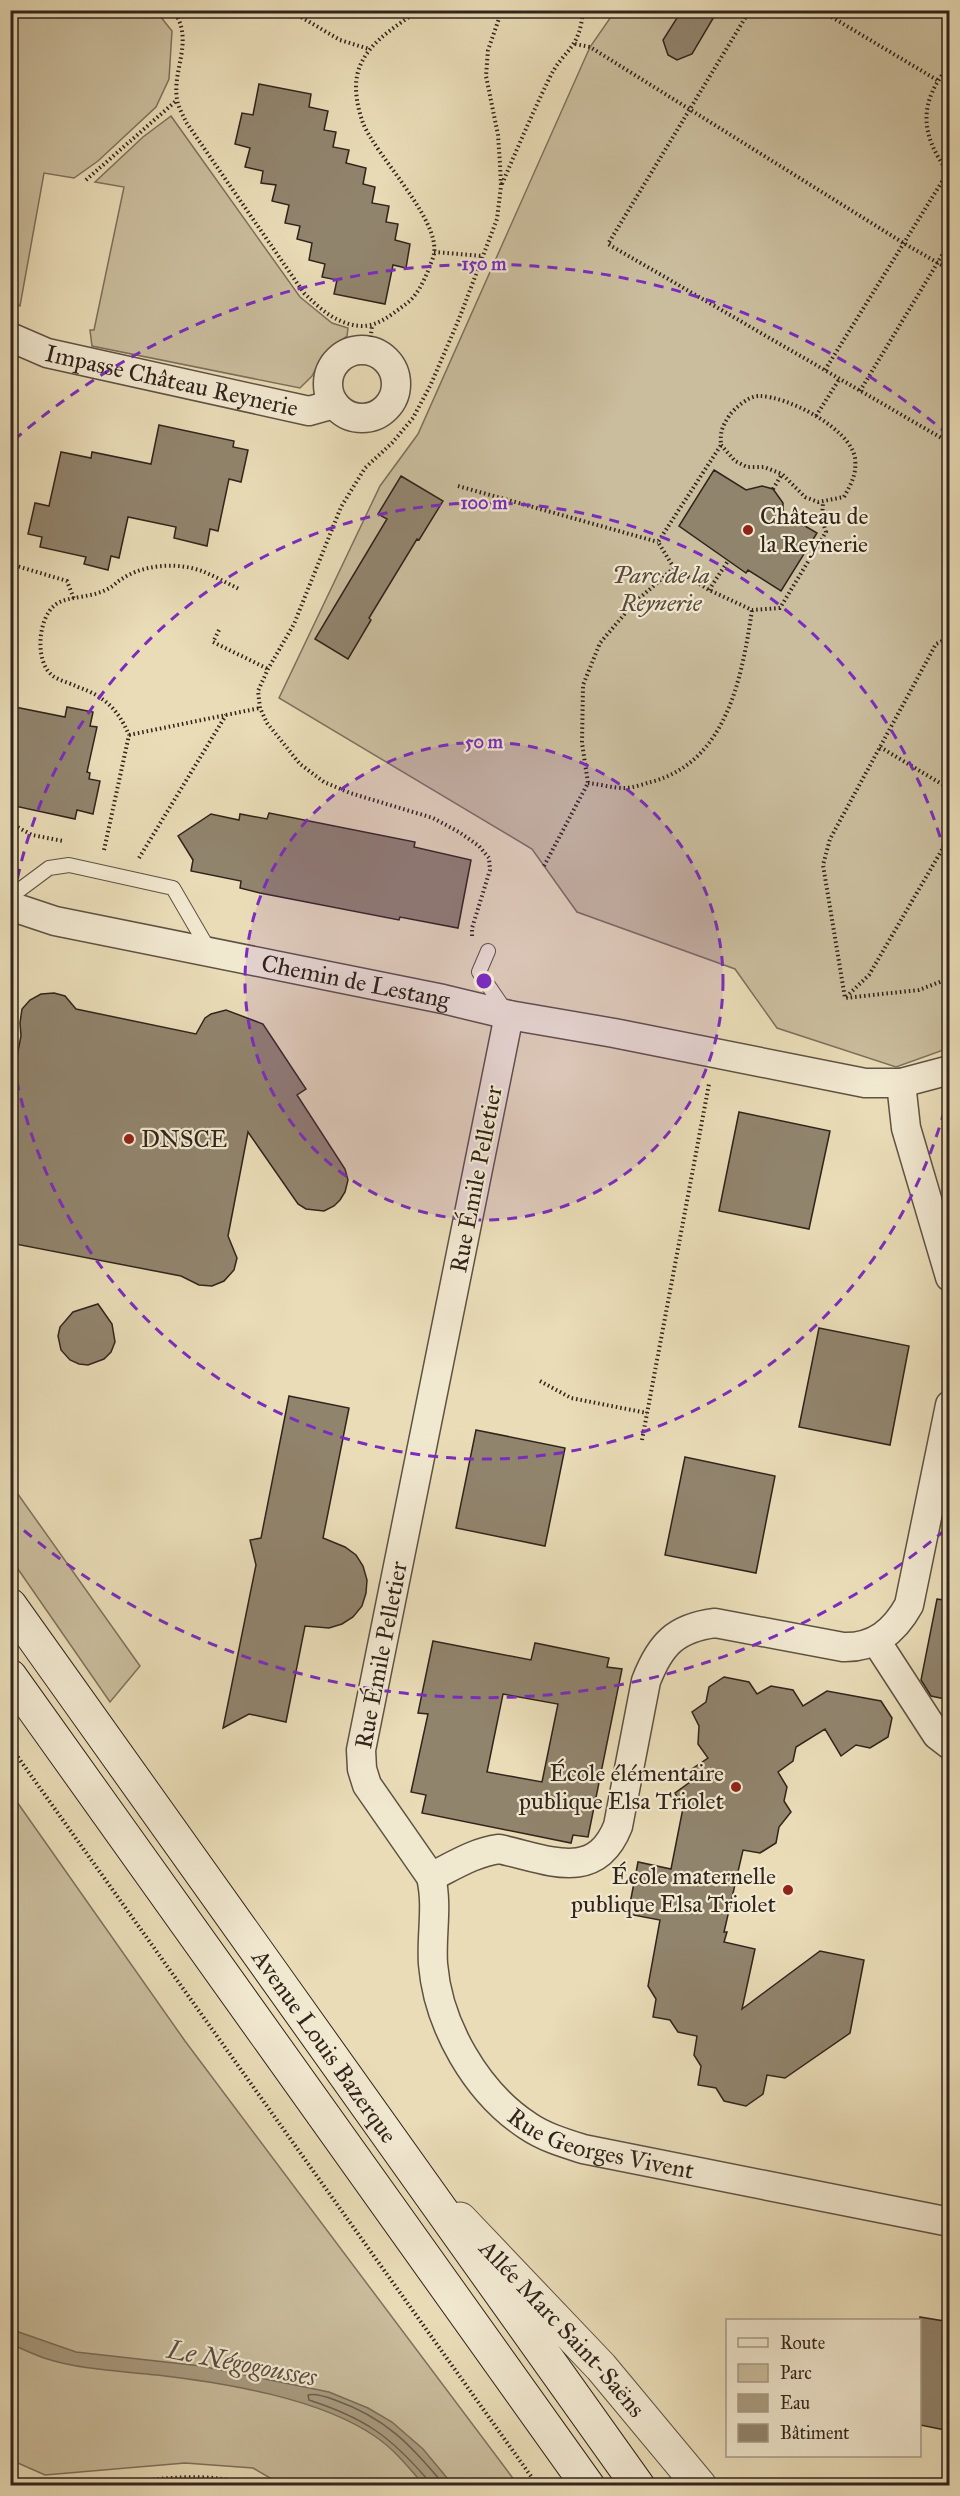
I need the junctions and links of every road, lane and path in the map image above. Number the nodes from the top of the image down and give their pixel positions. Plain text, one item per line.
1 (173, 10) edge
2 (243, 10) edge
3 (280, 10) edge
4 (419, 10) edge
5 (502, 10) edge
6 (583, 10) edge
7 (750, 10) edge
8 (820, 10) edge
9 (177, 17) junction
10 (575, 44) junction
11 (369, 48) junction
12 (950, 65) edge
13 (937, 80) junction
14 (177, 100) junction
15 (690, 109) junction
16 (949, 173) edge
17 (86, 180) dead end
18 (501, 186) junction
19 (950, 242) edge
20 (904, 244) junction
21 (434, 252) junction
22 (483, 256) junction
23 (938, 262) junction
24 (950, 270) edge
25 (10, 338) edge
26 (370, 338) junction
27 (825, 370) junction
28 (840, 378) junction
29 (860, 391) junction
30 (334, 404) junction
31 (816, 416) junction
32 (950, 444) edge
33 (721, 446) junction
34 (782, 474) junction
35 (458, 486) dead end
36 (773, 489) dead end
37 (823, 502) junction
38 (658, 542) junction
39 (728, 561) dead end
40 (10, 564) edge
41 (674, 568) junction
42 (239, 589) dead end
43 (709, 590) junction
44 (74, 599) junction
45 (752, 610) junction
46 (219, 630) dead end
47 (950, 637) edge
48 (268, 669) junction
49 (260, 708) junction
50 (226, 715) junction
51 (129, 735) junction
52 (880, 747) junction
53 (588, 783) junction
54 (950, 789) edge
55 (10, 823) edge
56 (950, 836) edge
57 (74, 843) dead end
58 (94, 846) dead end
59 (104, 848) junction
60 (544, 866) dead end
61 (99, 872) junction
62 (128, 877) junction
63 (10, 897) edge
64 (10, 906) edge
65 (472, 943) dead end
66 (488, 951) dead end
67 (210, 952) junction
68 (950, 978) edge
69 (845, 998) junction
70 (509, 1015) junction
71 (715, 1053) junction
72 (950, 1070) edge
73 (901, 1083) junction
74 (944, 1239) edge
75 (950, 1277) edge
76 (540, 1381) dead end
77 (950, 1405) edge
78 (647, 1413) junction
79 (642, 1440) dead end
80 (10, 1605) edge
81 (876, 1641) junction
82 (10, 1676) edge
83 (950, 1745) edge
84 (10, 1746) edge
85 (431, 1877) junction
86 (420, 2177) junction
87 (950, 2222) edge
88 (10, 2482) edge
89 (18, 2486) edge
90 (113, 2486) edge
91 (252, 2486) edge
92 (538, 2486) edge
93 (588, 2486) edge
94 (638, 2486) edge
95 (700, 2486) edge

1 - 9 path
2 - 9 path
3 - 11 path
4 - 11 path
5 - 18 path
6 - 10 path
7 - 15 path
8 - 13 path
9 - 14 path
10 - 15 path
10 - 18 path
11 - 21 path
12 - 13 path
13 - 16 path
14 - 17 path
14 - 26 path
15 - 20 path
15 - 27 path
16 - 20 path
18 - 22 path
19 - 23 path
20 - 23 path
20 - 27 path
21 - 22 path
21 - 26 path
22 - 48 path
23 - 24 path
23 - 29 path
25 - 30 street, Impasse Château Reynerie
26 - 30 street, Impasse Château Reynerie
26 - 30 street, Impasse Château Reynerie
27 - 28 path
28 - 29 path
28 - 31 path
29 - 32 path
31 - 33 path
31 - 37 path
33 - 34 path
33 - 38 path
34 - 36 path
34 - 37 path
35 - 38 path
37 - 45 path
38 - 41 path
39 - 43 path
40 - 44 path
41 - 43 path
41 - 53 path
42 - 44 path
43 - 45 path
44 - 51 path
45 - 53 path
46 - 48 path
47 - 52 path
48 - 49 path
49 - 50 path
49 - 65 path
50 - 51 path
50 - 62 path
51 - 59 path
52 - 54 path
52 - 69 path
53 - 60 path
55 - 57 path
56 - 69 path
58 - 59 path
59 - 61 path
61 - 62 lane
61 - 63 lane
62 - 67 lane
64 - 67 street, Chemin de Lestang
66 - 70 lane
67 - 70 street, Chemin de Lestang
68 - 69 path
70 - 71 street, Chemin de Lestang
70 - 85 street, Rue Émile Pelletier
71 - 73 street, Chemin de Lestang
71 - 78 path
72 - 73 street, Chemin de Lestang
73 - 74 street
74 - 75 street
76 - 78 path
77 - 81 street
78 - 79 path
80 - 86 main road, Avenue Louis Bazerque
81 - 83 street
81 - 85 street
82 - 93 main road, Avenue Louis Bazerque
84 - 92 path
85 - 87 street, Rue Georges Vivent
86 - 94 main road, Avenue Louis Bazerque
86 - 95 main road, Allée Marc Saint-Saëns
88 - 89 path
90 - 91 path

